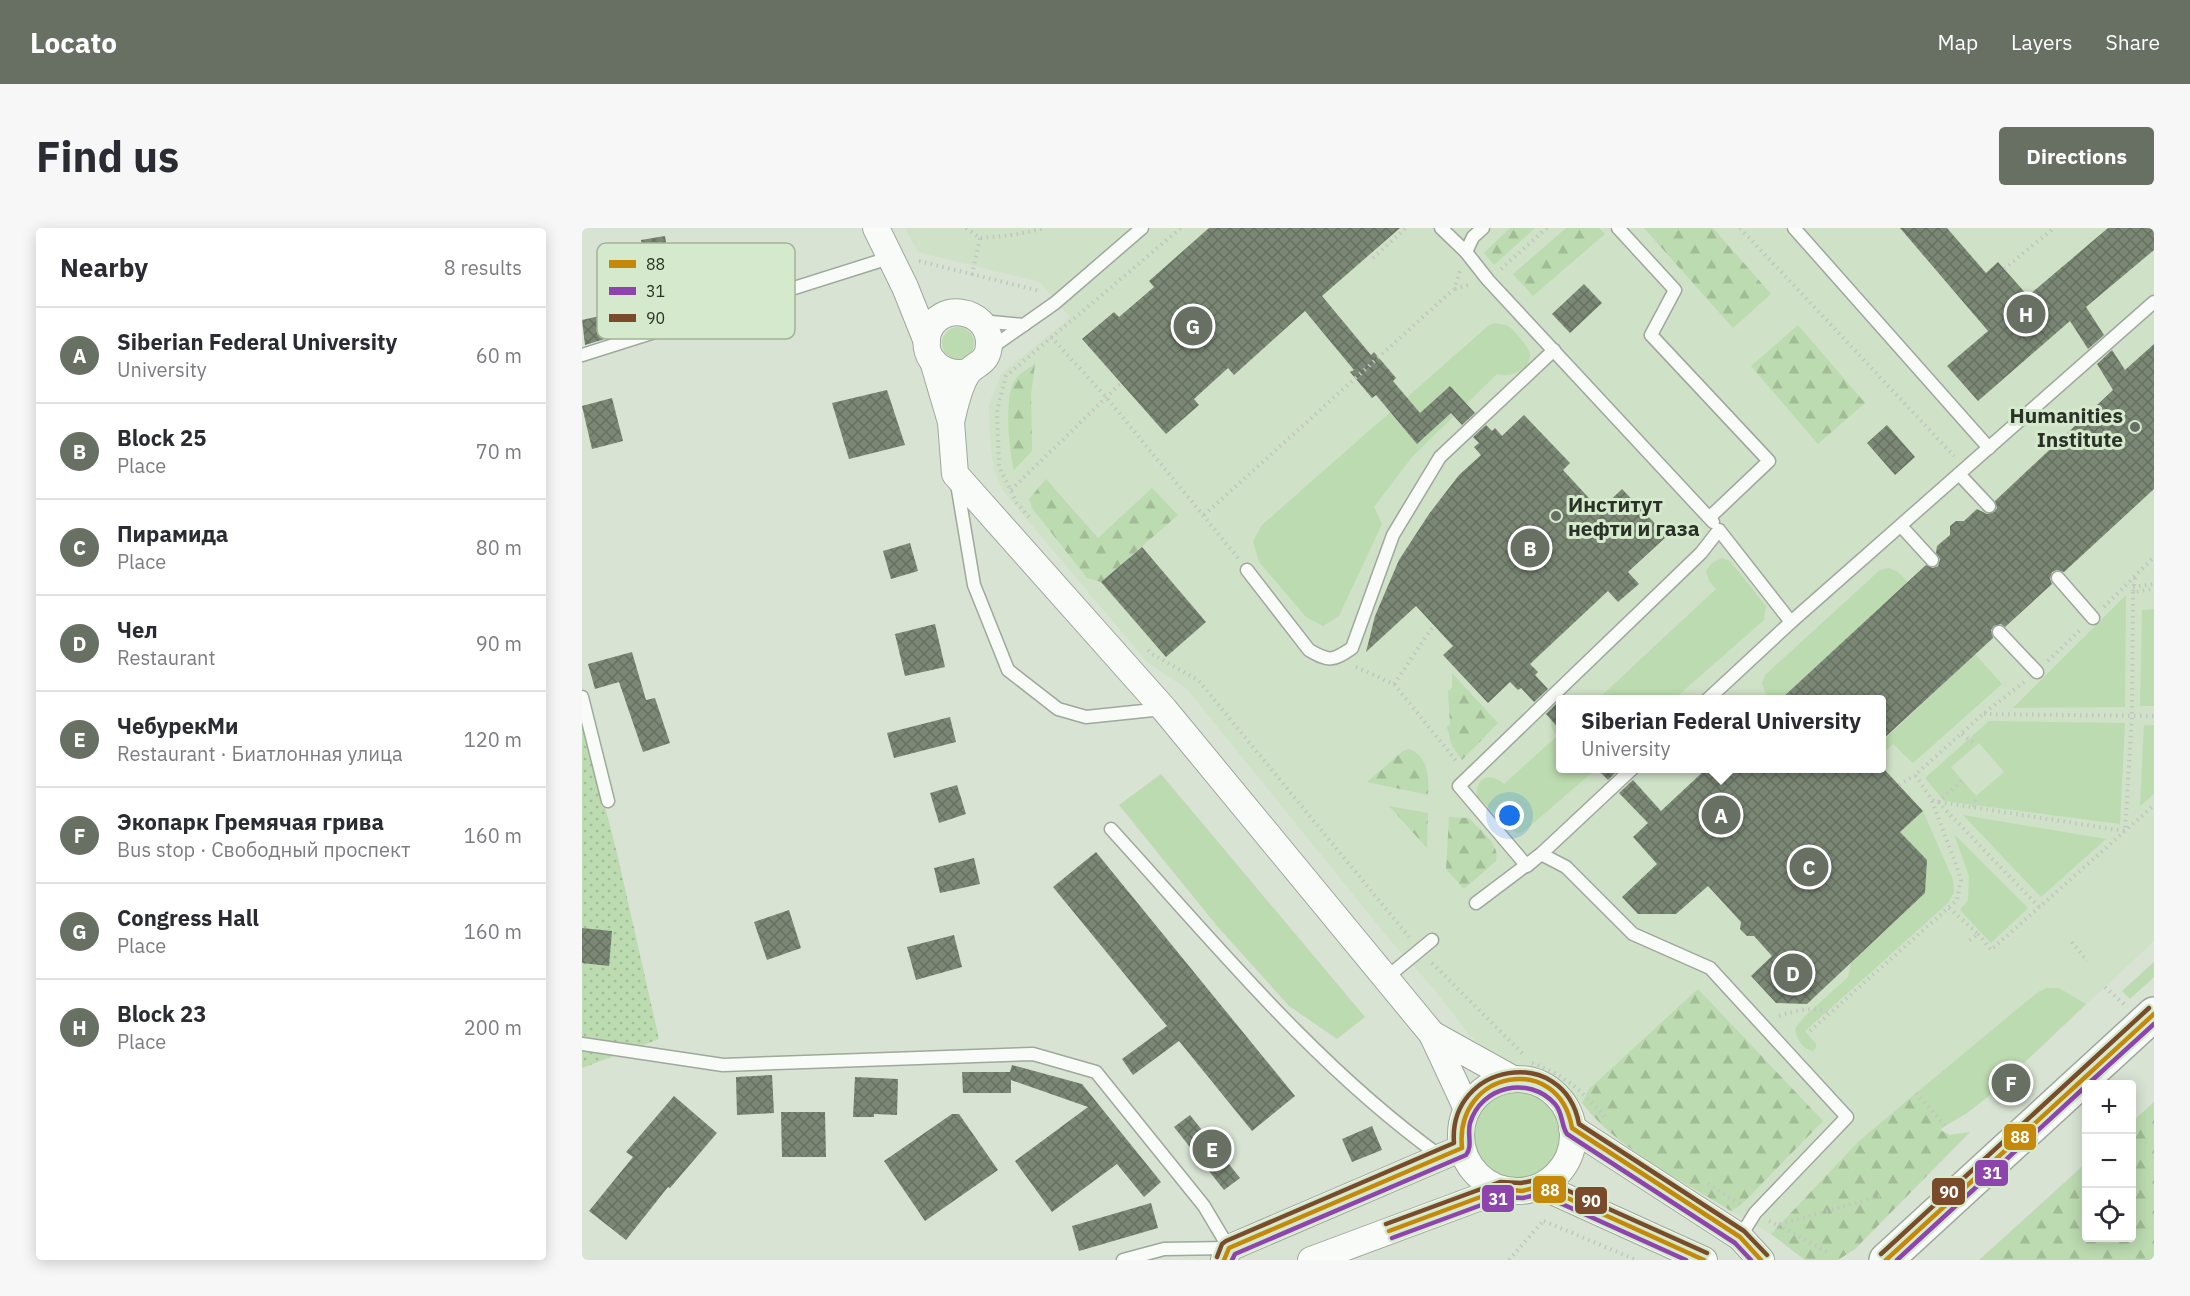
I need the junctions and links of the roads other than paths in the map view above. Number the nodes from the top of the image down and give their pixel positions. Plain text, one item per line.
1 (876, 228) edge
2 (1142, 228) edge
3 (1441, 228) edge
4 (1483, 228) edge
5 (1618, 228) edge
6 (1794, 228) edge
7 (1466, 252) junction
8 (902, 259) junction
9 (904, 287) junction
10 (795, 291) edge
11 (2154, 302) edge
12 (951, 312) junction
13 (980, 321) junction
14 (1024, 325) junction
15 (635, 339) edge
16 (988, 350) junction
17 (1554, 350) junction
18 (930, 352) junction
19 (582, 355) edge
20 (968, 372) junction
21 (951, 422) junction
22 (1989, 448) junction
23 (1963, 471) junction
24 (955, 474) junction
25 (1989, 506) dead end
26 (1710, 517) junction
27 (1901, 526) junction
28 (1719, 530) junction
29 (1932, 560) dead end
30 (1247, 570) road end
31 (2058, 578) dead end
32 (2093, 618) road end
33 (1791, 622) junction
34 (1999, 632) dead end
35 (2037, 672) road end
36 (1711, 695) edge
37 (582, 697) edge
38 (1164, 709) junction
39 (1628, 773) edge
40 (608, 801) dead end
41 (1111, 829) dead end
42 (1541, 854) junction
43 (1527, 866) junction
44 (1476, 903) dead end
45 (1432, 940) dead end
46 (1386, 978) junction
47 (2139, 1009) edge
48 (1432, 1034) junction
49 (582, 1044) edge
50 (1513, 1079) junction
51 (1467, 1109) junction
52 (1572, 1128) junction
53 (1451, 1152) junction
54 (1502, 1189) junction
55 (1552, 1192) junction
56 (1740, 1237) junction
57 (1227, 1254) edge
58 (1123, 1260) edge
59 (1311, 1260) edge
60 (1704, 1260) edge
61 (1761, 1260) edge
62 (1886, 1260) edge

1 - 8 street
2 - 14 lane
3 - 7 lane
4 - 7 lane
5 - 26 lane
6 - 22 lane
7 - 17 lane
8 - 9 street
8 - 10 lane
9 - 12 street
9 - 18 street
11 - 22 lane
12 - 13 street
12 - 18 street
13 - 14 lane
13 - 16 street
14 - 16 lane
15 - 19 lane
16 - 20 street
17 - 26 lane
17 - 30 lane
18 - 20 street
18 - 21 street
20 - 21 street
21 - 24 street
22 - 23 lane
23 - 25 lane
23 - 27 lane
24 - 38 street
24 - 38 lane
26 - 28 lane
27 - 29 lane
27 - 33 lane
28 - 33 lane
28 - 43 lane
31 - 32 lane
33 - 36 lane
34 - 35 lane
37 - 40 lane
38 - 46 street
39 - 42 lane
41 - 53 lane
42 - 43 lane
42 - 56 lane
43 - 44 lane
45 - 46 lane
46 - 48 street
47 - 62 main road
48 - 50 street
48 - 51 street
49 - 57 lane
50 - 51 street
50 - 52 street
51 - 53 street
52 - 55 street
52 - 56 street
53 - 54 street
53 - 57 street
54 - 55 street
54 - 59 street
55 - 60 street
56 - 61 street
57 - 58 lane

